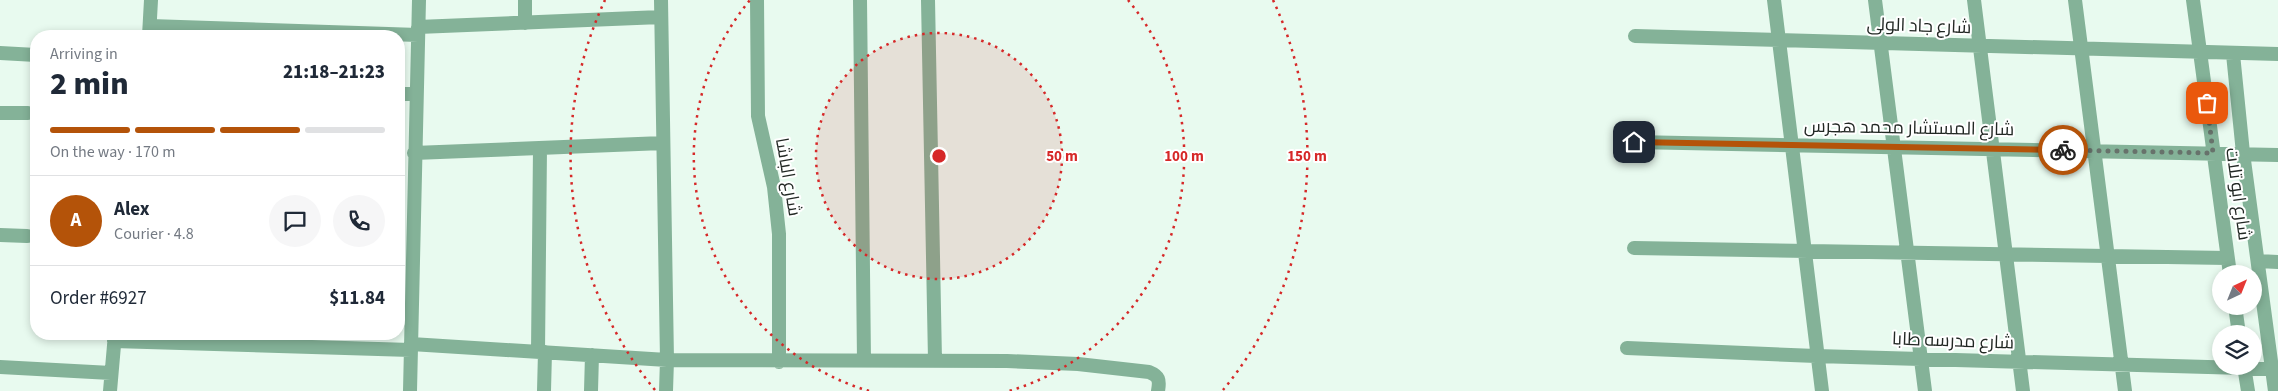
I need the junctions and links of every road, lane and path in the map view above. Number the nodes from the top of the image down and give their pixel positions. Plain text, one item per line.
1 (151, 0) edge
2 (419, 0) edge
3 (525, 0) edge
4 (660, 0) edge
5 (757, 0) edge
6 (860, 0) edge
7 (928, 0) edge
8 (1774, 0) edge
9 (1875, 0) edge
10 (1974, 0) edge
11 (2075, 0) edge
12 (2194, 0) edge
13 (661, 17) junction
14 (525, 23) junction
15 (150, 30) edge
16 (405, 31) edge
17 (418, 31) junction
18 (1635, 36) dead end
19 (1777, 40) junction
20 (1880, 43) junction
21 (1980, 46) junction
22 (2082, 49) junction
23 (0, 53) edge
24 (2202, 53) junction
25 (2234, 54) junction
26 (2278, 54) edge
27 (30, 55) edge
28 (405, 94) edge
29 (416, 94) junction
30 (0, 113) edge
31 (28, 113) dead end
32 (1634, 142) dead end
33 (663, 143) junction
34 (1791, 145) junction
35 (1893, 147) junction
36 (540, 148) junction
37 (1993, 149) junction
38 (2095, 151) junction
39 (414, 153) junction
40 (2213, 153) junction
41 (2243, 154) junction
42 (2278, 155) edge
43 (0, 235) edge
44 (26, 236) dead end
45 (1634, 248) dead end
46 (1804, 251) junction
47 (1906, 252) junction
48 (2006, 254) junction
49 (2109, 256) junction
50 (2228, 258) junction
51 (2258, 261) junction
52 (2278, 262) edge
53 (2229, 265) edge
54 (114, 340) edge
55 (203, 340) edge
56 (411, 347) junction
57 (1627, 348) dead end
58 (542, 352) junction
59 (592, 355) junction
60 (1816, 356) junction
61 (1920, 359) junction
62 (667, 360) junction
63 (935, 360) junction
64 (864, 361) junction
65 (779, 362) junction
66 (2019, 362) junction
67 (2122, 365) junction
68 (2212, 366) edge
69 (0, 367) edge
70 (2262, 368) edge
71 (2275, 368) edge
72 (111, 373) junction
73 (2245, 375) edge
74 (110, 391) edge
75 (410, 391) edge
76 (544, 391) edge
77 (590, 391) edge
78 (666, 391) edge
79 (1158, 391) edge
80 (1822, 391) edge
81 (1924, 391) edge
82 (2023, 391) edge
83 (2126, 391) edge
84 (2248, 391) edge
85 (2275, 391) edge

1 - 15 street
2 - 17 street
3 - 14 street
4 - 13 street
5 - 65 street, شارع الباشا
6 - 64 street
7 - 63 street
8 - 19 street
9 - 20 street
10 - 21 street
11 - 22 street
12 - 24 street, شارع ابو تلات
13 - 14 street
13 - 33 street
14 - 17 street
16 - 17 street
17 - 29 street
18 - 19 street, شارع جاد الولى
19 - 20 street, شارع جاد الولى
19 - 34 street
20 - 21 street, شارع جاد الولى
20 - 35 street
21 - 22 street, شارع جاد الولى
21 - 37 street
22 - 24 street, شارع جاد الولى
22 - 38 street
23 - 27 street
24 - 25 street, شارع جاد الولى
24 - 40 street, شارع ابو تلات
25 - 26 street, شارع جاد الولى
25 - 41 street, شارع ابو تلات
28 - 29 street
29 - 39 street
30 - 31 street
32 - 34 street, شارع المستشار محمد هجرس
33 - 36 street
33 - 62 street
34 - 35 street, شارع المستشار محمد هجرس
34 - 46 street
35 - 37 street, شارع المستشار محمد هجرس
35 - 47 street
36 - 39 street
36 - 58 street
37 - 38 street, شارع المستشار محمد هجرس
37 - 48 street
38 - 40 street, شارع المستشار محمد هجرس
38 - 49 street
39 - 56 street
40 - 41 street, شارع المستشار محمد هجرس
40 - 50 street, شارع ابو تلات
41 - 42 street, شارع المستشار محمد هجرس
41 - 51 street, شارع ابو تلات
43 - 44 street
45 - 46 street
46 - 47 street
46 - 60 street
47 - 48 street
47 - 61 street
48 - 49 street
48 - 66 street
49 - 50 street
49 - 67 street
50 - 53 street, شارع ابو تلات
51 - 52 street
51 - 71 street, شارع ابو تلات
54 - 72 street
55 - 56 street
56 - 58 street
56 - 75 street
57 - 60 street, شارع مدرسه طابا
58 - 59 street
58 - 76 street
59 - 62 street
59 - 77 street
60 - 61 street, شارع مدرسه طابا
60 - 80 street
61 - 66 street, شارع مدرسه طابا
61 - 81 street
62 - 65 street
62 - 78 street
63 - 64 street
63 - 79 street
64 - 65 street
66 - 67 street, شارع مدرسه طابا
66 - 82 street
67 - 68 street, شارع مدرسه طابا
67 - 83 street
69 - 72 street
70 - 71 street, شارع مدرسه طابا
71 - 85 street, شارع ابو تلات
72 - 74 street
73 - 84 street

